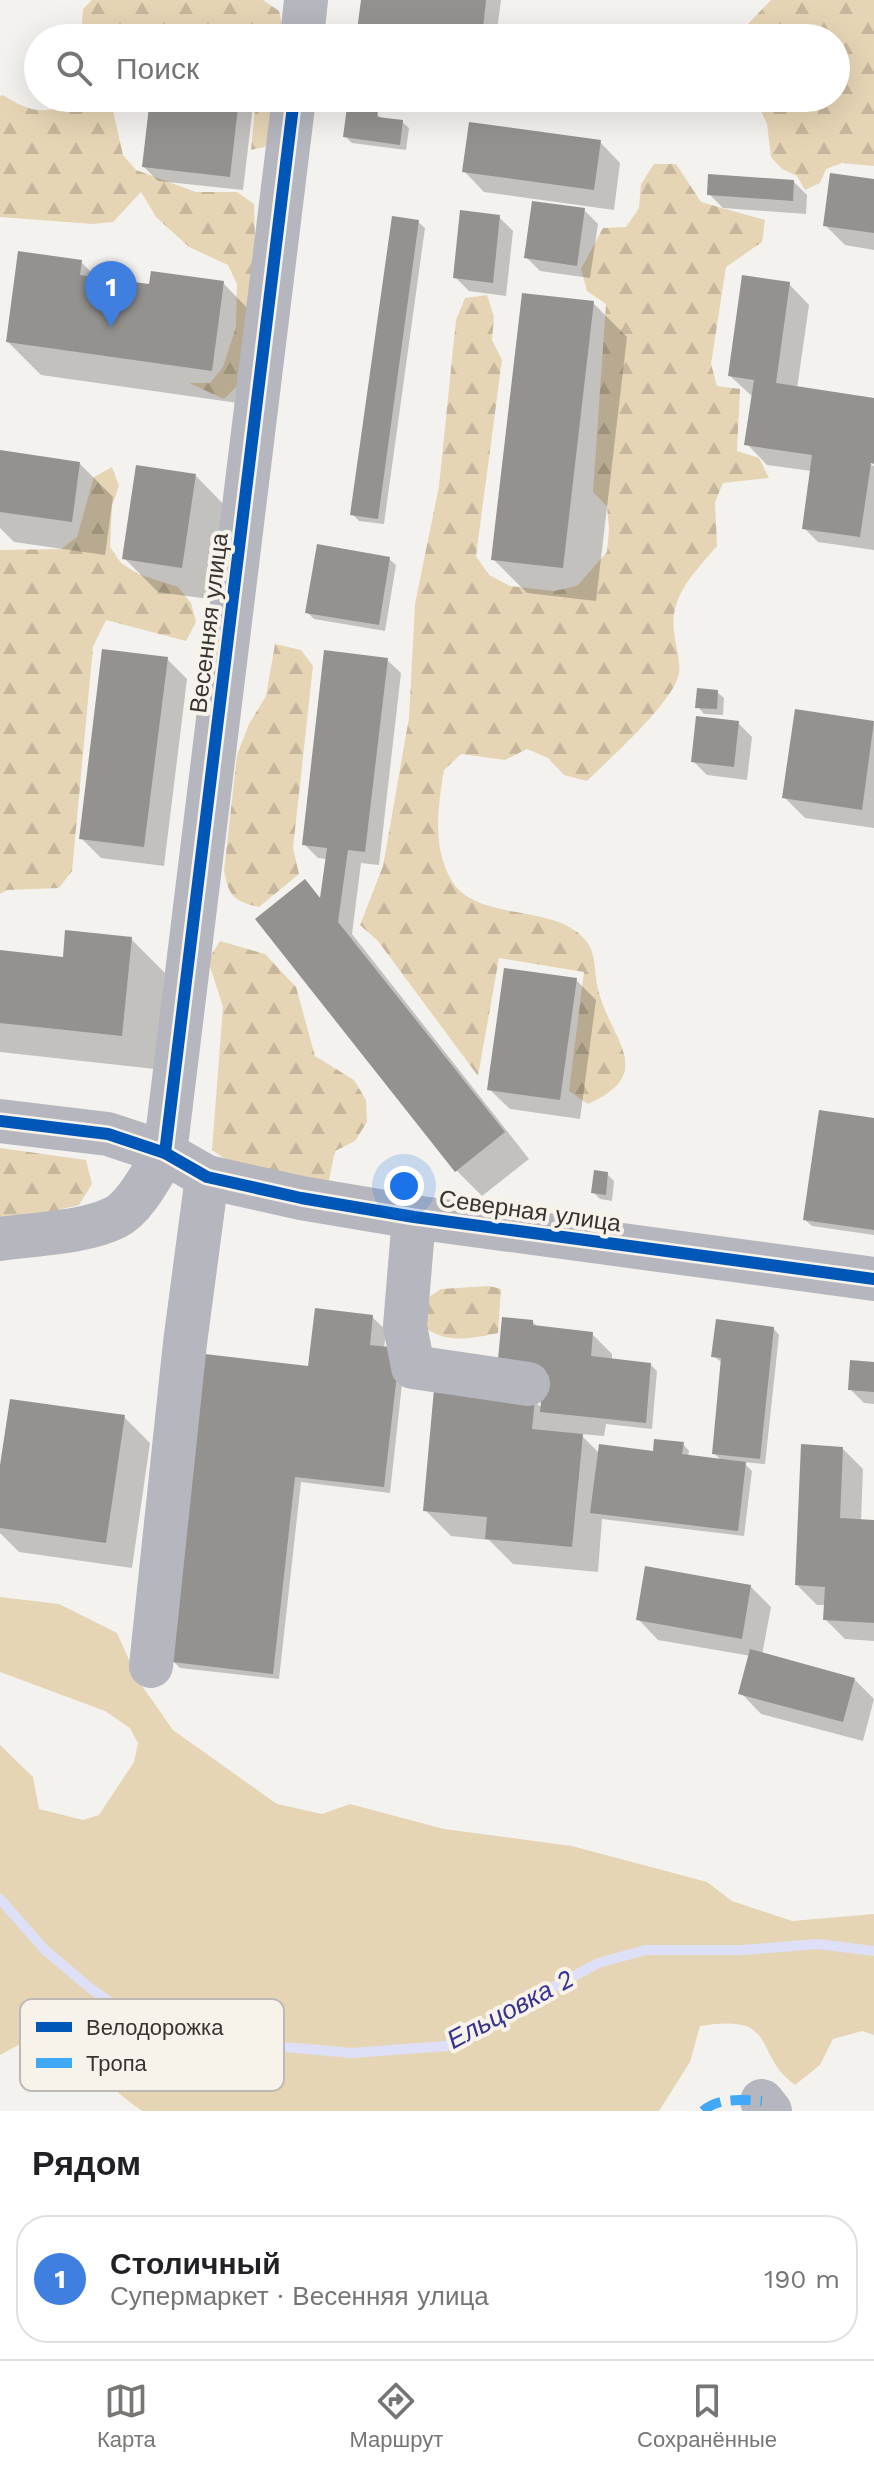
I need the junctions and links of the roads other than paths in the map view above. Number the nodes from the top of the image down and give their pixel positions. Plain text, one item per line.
1 (306, 0) edge
2 (303, 24) edge
3 (292, 112) edge
4 (0, 1121) edge
5 (165, 1153) junction
6 (207, 1177) junction
7 (414, 1217) junction
8 (0, 1239) edge
9 (874, 1279) edge
10 (528, 1384) dead end
11 (151, 1666) dead end

1 - 2 street
3 - 5 street, Весенняя улица
4 - 5 street, Северная улица
5 - 6 street, Северная улица
5 - 8 street
6 - 7 street, Северная улица
6 - 11 street
7 - 9 street, Северная улица
7 - 10 street

